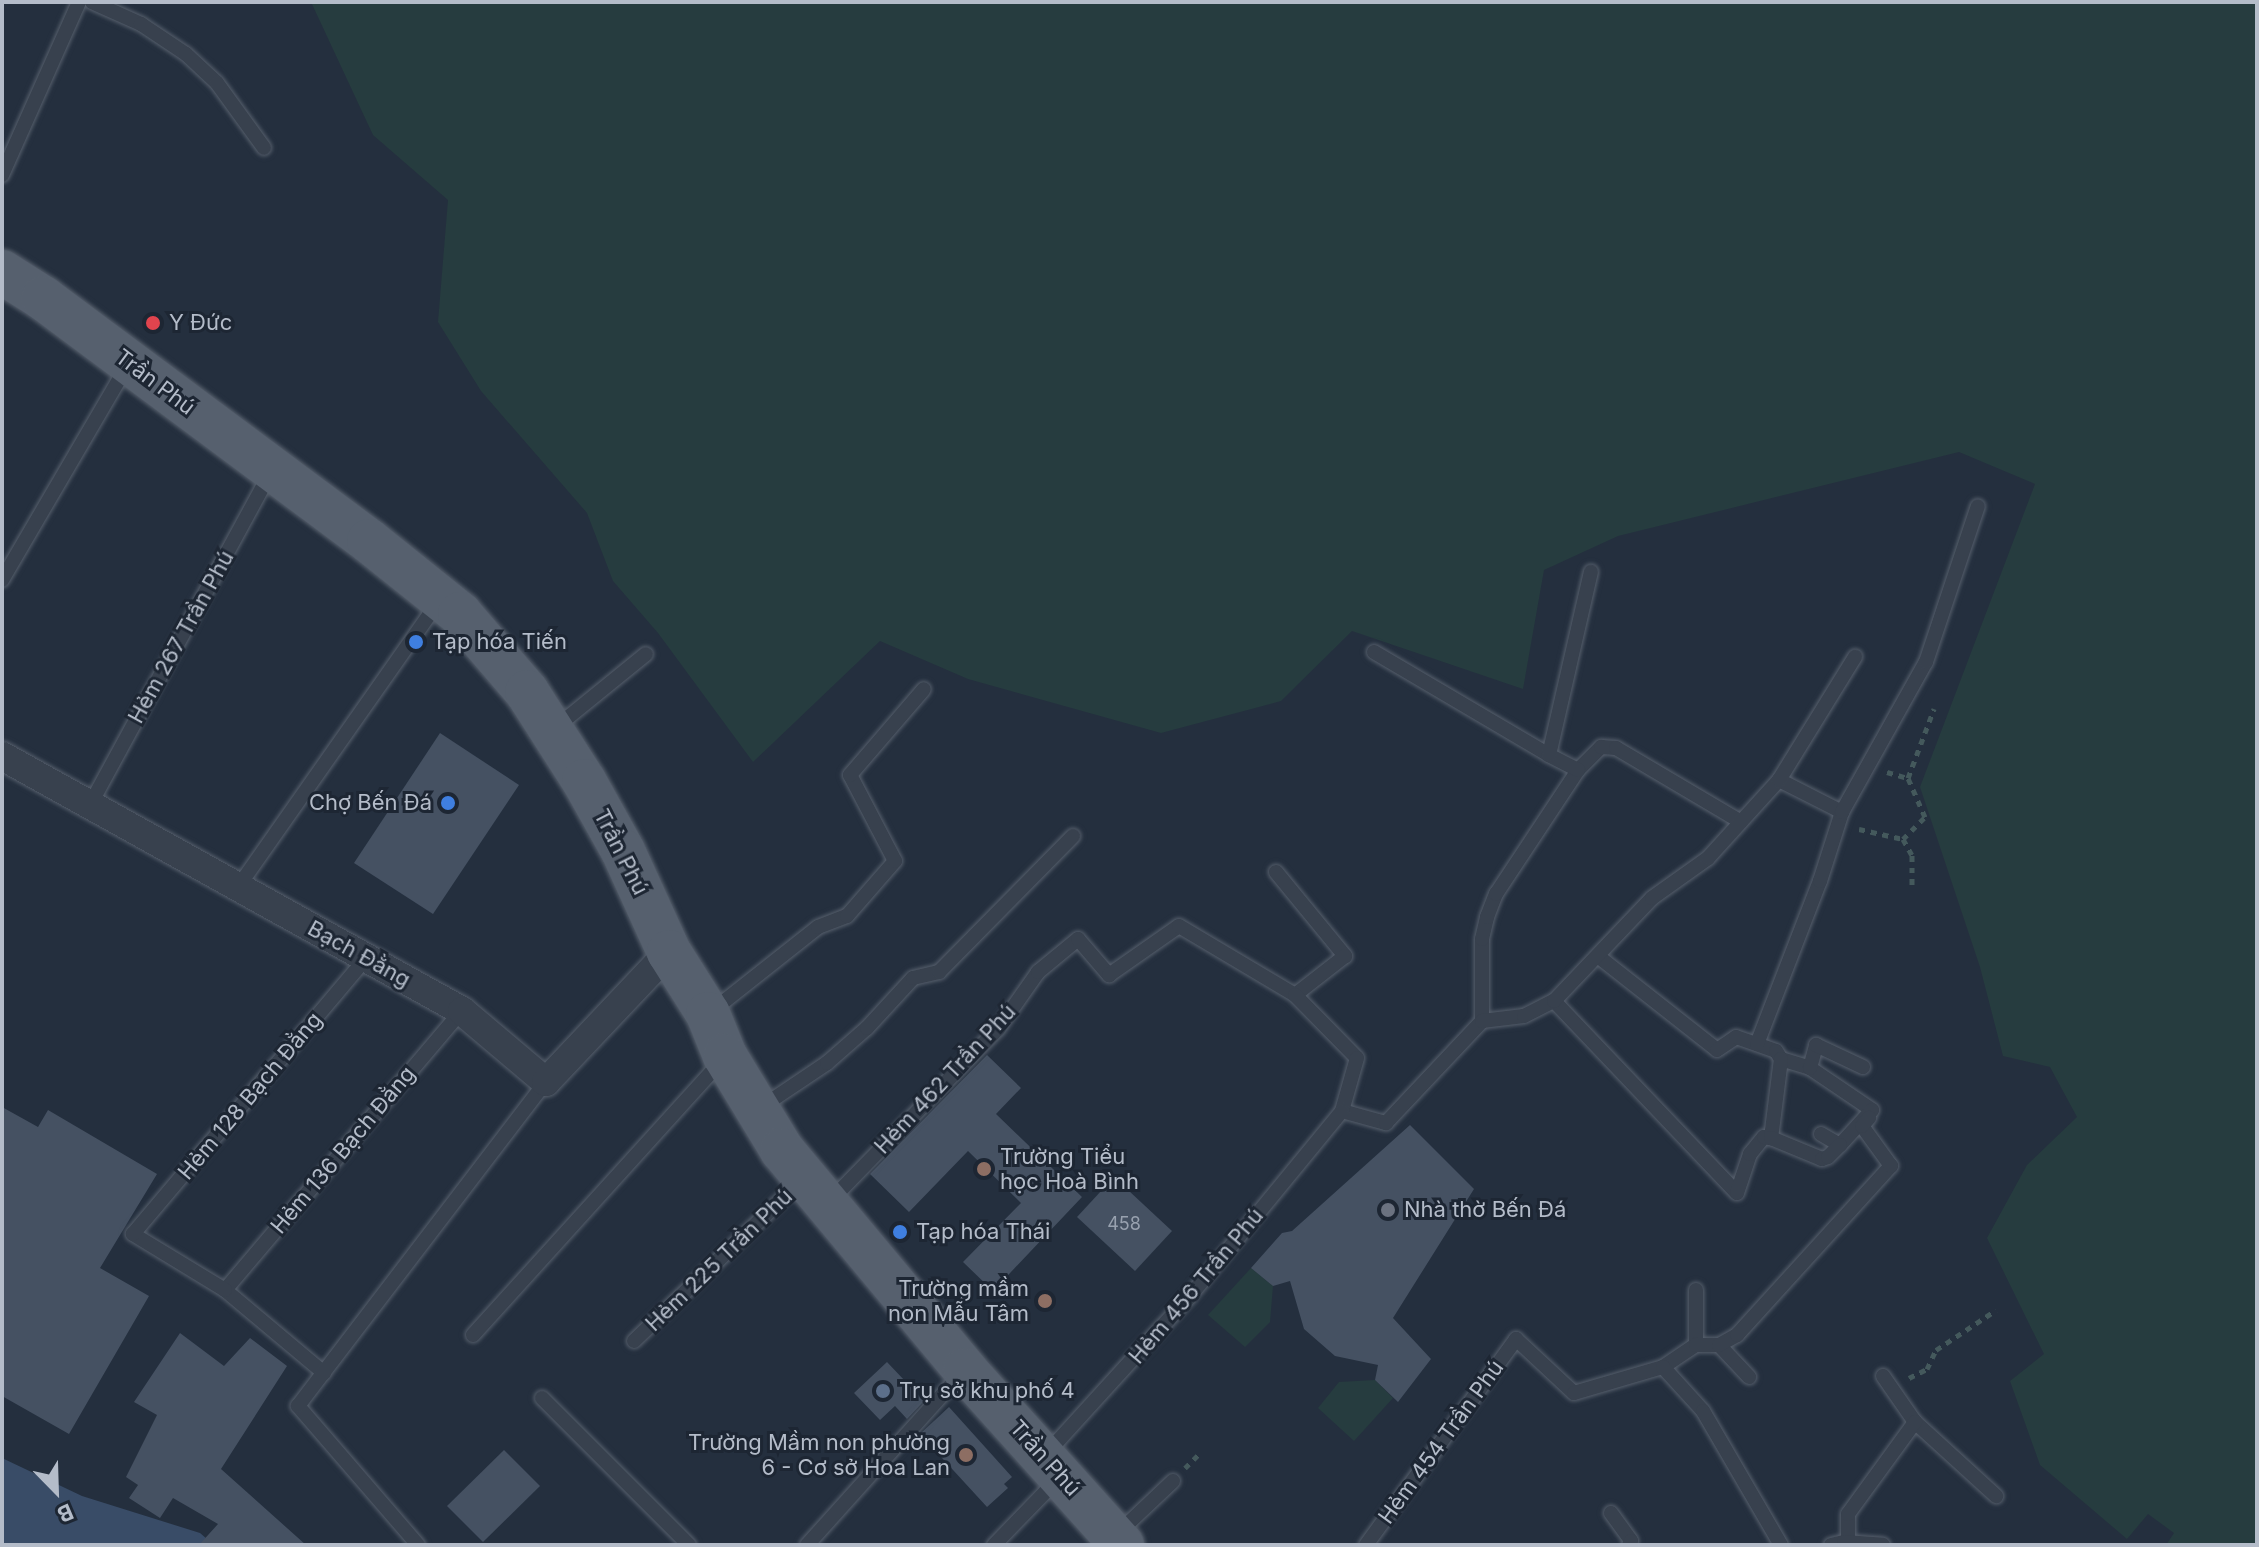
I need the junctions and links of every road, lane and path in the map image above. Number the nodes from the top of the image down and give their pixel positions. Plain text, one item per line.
1 (79, 2) edge
2 (92, 2) edge
3 (264, 148) dead end
4 (2, 175) edge
5 (2, 272) edge
6 (129, 363) junction
7 (272, 469) junction
8 (1978, 506) dead end
9 (1591, 572) dead end
10 (2, 580) edge
11 (440, 599) junction
12 (1374, 652) dead end
13 (646, 654) dead end
14 (1855, 657) dead end
15 (924, 689) dead end
16 (1934, 709) dead end
17 (551, 731) junction
18 (1549, 755) junction
19 (2, 756) edge
20 (1578, 770) junction
21 (1779, 780) junction
22 (90, 805) junction
23 (1840, 818) junction
24 (1741, 822) junction
25 (1073, 836) dead end
26 (1903, 839) junction
27 (1276, 872) dead end
28 (238, 887) junction
29 (1912, 888) dead end
30 (669, 952) junction
31 (1599, 957) junction
32 (366, 958) junction
33 (1295, 995) junction
34 (1554, 1001) junction
35 (462, 1011) junction
36 (708, 1014) junction
37 (1482, 1021) junction
38 (1757, 1044) junction
39 (725, 1056) junction
40 (1781, 1059) junction
41 (1863, 1067) dead end
42 (1810, 1068) junction
43 (546, 1082) junction
44 (756, 1111) junction
45 (1342, 1111) junction
46 (1875, 1112) dead end
47 (1821, 1134) dead end
48 (1771, 1138) junction
49 (1840, 1145) junction
50 (814, 1192) junction
51 (225, 1290) junction
52 (1696, 1290) dead end
53 (1996, 1310) dead end
54 (473, 1335) dead end
55 (634, 1341) dead end
56 (1696, 1345) junction
57 (1719, 1345) junction
58 (1663, 1367) junction
59 (965, 1370) junction
60 (324, 1373) junction
61 (1883, 1376) dead end
62 (1749, 1377) dead end
63 (1895, 1393) junction
64 (542, 1398) dead end
65 (1915, 1422) junction
66 (1053, 1466) junction
67 (1173, 1481) dead end
68 (1996, 1496) dead end
69 (1611, 1513) dead end
70 (1118, 1541) edge
71 (1848, 1542) junction
72 (418, 1545) edge
73 (689, 1545) edge
74 (807, 1545) edge
75 (994, 1545) edge
76 (1366, 1545) edge
77 (1629, 1545) edge
78 (1781, 1545) edge
79 (1831, 1545) edge
80 (1883, 1545) edge

1 - 4 lane
2 - 3 lane
5 - 6 main road, Trần Phú
6 - 7 main road, Trần Phú
6 - 10 lane
7 - 11 main road, Trần Phú
7 - 22 lane, Hẻm 267 Trần Phú
8 - 23 lane
9 - 18 lane
11 - 17 main road, Trần Phú
11 - 28 lane
12 - 18 lane
13 - 17 lane
14 - 21 lane
15 - 36 lane
16 - 26 path
17 - 30 main road, Trần Phú
18 - 20 lane
19 - 22 street, Bạch Đằng
20 - 24 lane
20 - 37 lane
21 - 23 lane
21 - 24 lane
22 - 28 street, Bạch Đằng
23 - 26 path
23 - 38 lane
24 - 31 lane
25 - 44 lane
26 - 29 path
27 - 33 lane
28 - 32 street, Bạch Đằng
30 - 36 main road, Trần Phú
30 - 43 street
31 - 34 lane
31 - 38 lane
32 - 35 street, Bạch Đằng
32 - 51 lane, Hẻm 128 Bạch Đằng
33 - 45 lane, Hẻm 462 Trần Phú
33 - 50 lane, Hẻm 462 Trần Phú
34 - 37 lane
34 - 48 lane
35 - 43 street, Bạch Đằng
35 - 51 lane, Hẻm 136 Bạch Đằng
36 - 39 main road, Trần Phú
37 - 45 lane
38 - 40 lane
39 - 44 main road, Trần Phú
39 - 54 lane
40 - 42 lane
40 - 48 lane
41 - 42 lane
42 - 49 lane
43 - 60 lane
44 - 50 main road, Trần Phú
45 - 66 lane, Hẻm 456 Trần Phú
46 - 57 lane
47 - 49 lane
48 - 49 lane
50 - 55 lane, Hẻm 225 Trần Phú
50 - 59 main road, Trần Phú
51 - 60 lane
52 - 56 lane
53 - 63 path
56 - 57 lane
56 - 58 lane
57 - 62 lane
58 - 76 lane, Hẻm 454 Trần Phú
58 - 78 lane
59 - 66 main road, Trần Phú
59 - 74 lane
60 - 72 lane
61 - 63 lane
63 - 65 lane
64 - 73 lane
65 - 68 lane
65 - 71 lane
66 - 70 main road, Trần Phú
66 - 75 lane, Hẻm 456 Trần Phú
67 - 70 lane
69 - 77 lane
71 - 79 lane
71 - 80 lane

